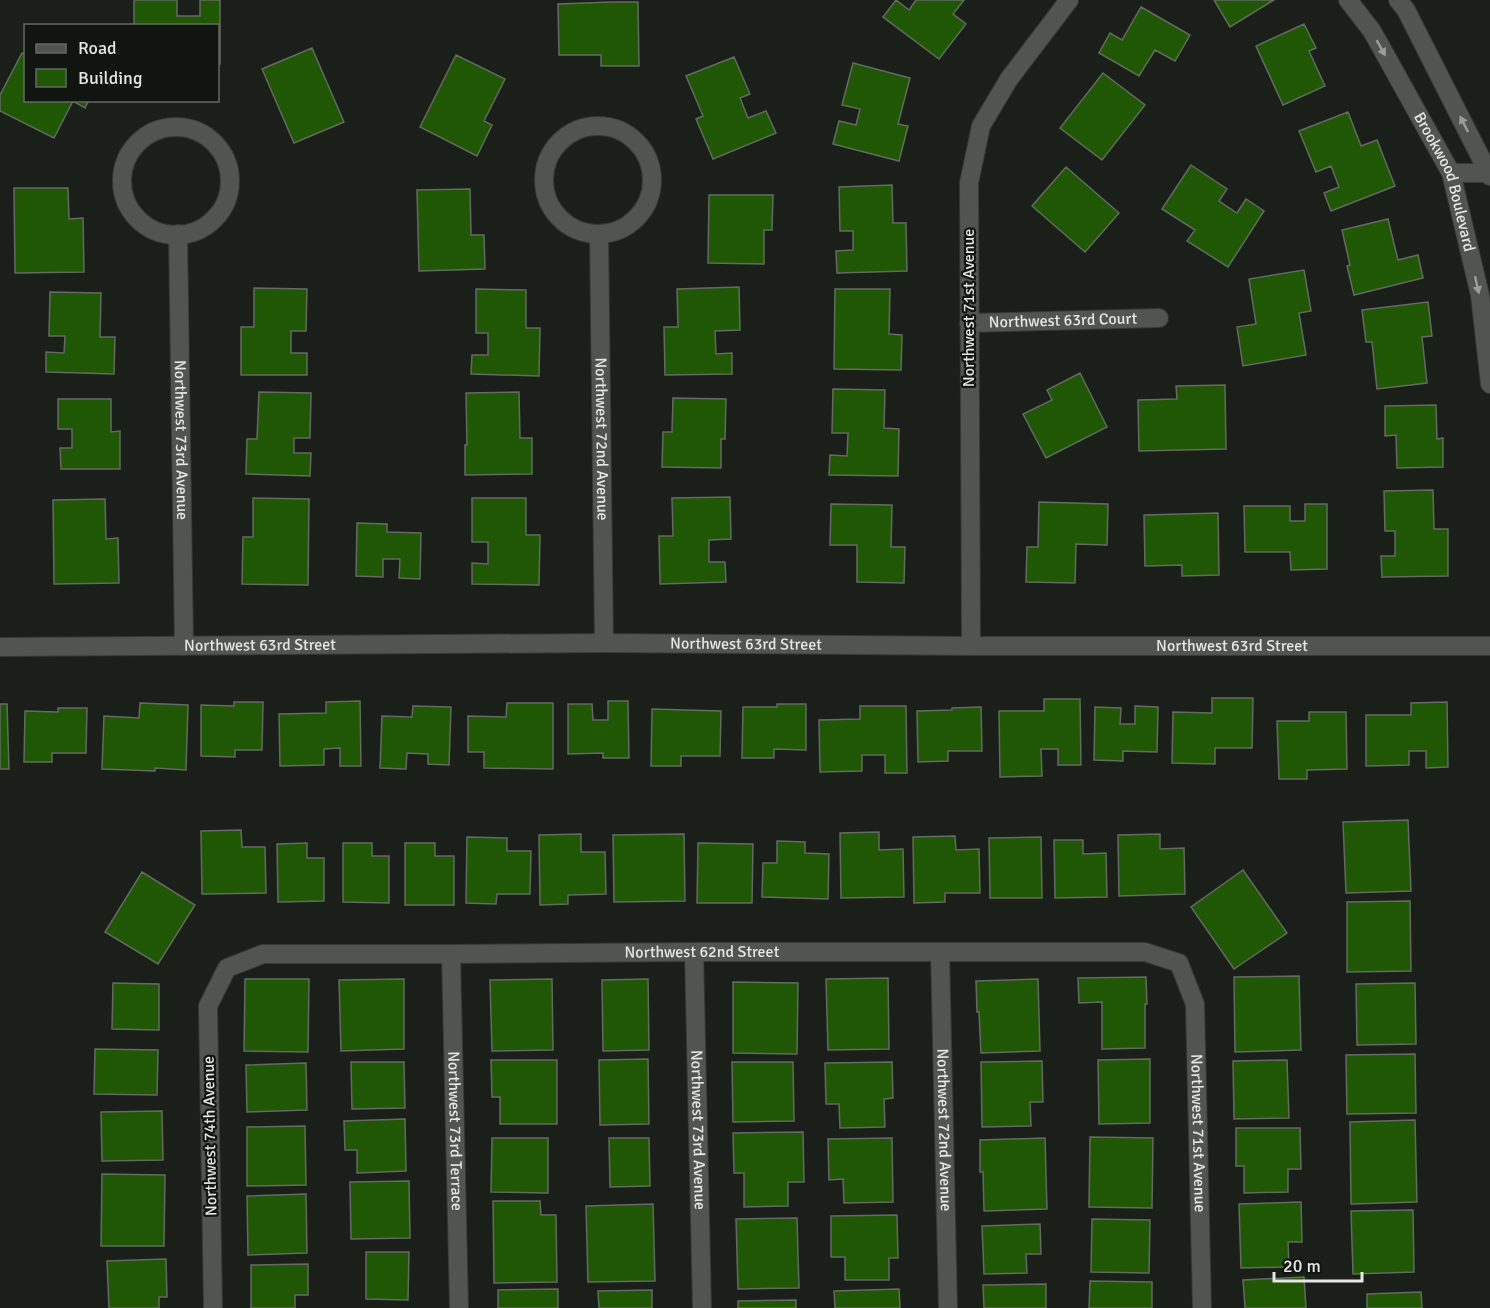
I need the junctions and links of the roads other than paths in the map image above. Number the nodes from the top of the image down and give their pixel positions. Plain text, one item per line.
1 (1069, 0) edge
2 (1348, 0) edge
3 (1398, 0) edge
4 (1451, 173) junction
5 (1490, 174) edge
6 (178, 234) junction
7 (599, 235) junction
8 (1159, 318) dead end
9 (969, 323) junction
10 (1490, 384) edge
11 (604, 643) junction
12 (184, 645) junction
13 (971, 645) junction
14 (1490, 645) edge
15 (0, 647) edge
16 (694, 952) junction
17 (940, 952) junction
18 (451, 954) junction
19 (1179, 963) joint
20 (227, 968) joint
21 (213, 1308) edge
22 (459, 1308) edge
23 (702, 1308) edge
24 (948, 1308) edge
25 (1202, 1308) edge

1 - 9 street, Northwest 71st Avenue
2 -> 4 street, Brookwood Boulevard
5 -> 3 street
4 - 5 street
4 -> 10 street, Brookwood Boulevard
6 - 6 street
6 - 12 street, Northwest 73rd Avenue
7 - 7 street
7 - 11 street, Northwest 72nd Avenue
8 - 9 street, Northwest 63rd Court
9 - 13 street, Northwest 71st Avenue
11 - 12 street, Northwest 63rd Street
11 - 13 street, Northwest 63rd Street
12 - 15 street, Northwest 63rd Street
13 - 14 street, Northwest 63rd Street
16 - 17 street, Northwest 62nd Street
16 - 18 street, Northwest 62nd Street
16 - 23 street, Northwest 73rd Avenue
17 - 19 street, Northwest 62nd Street
17 - 24 street, Northwest 72nd Avenue
18 - 20 street, Northwest 62nd Street
18 - 22 street, Northwest 73rd Terrace
19 - 25 street, Northwest 71st Avenue
20 - 21 street, Northwest 74th Avenue

